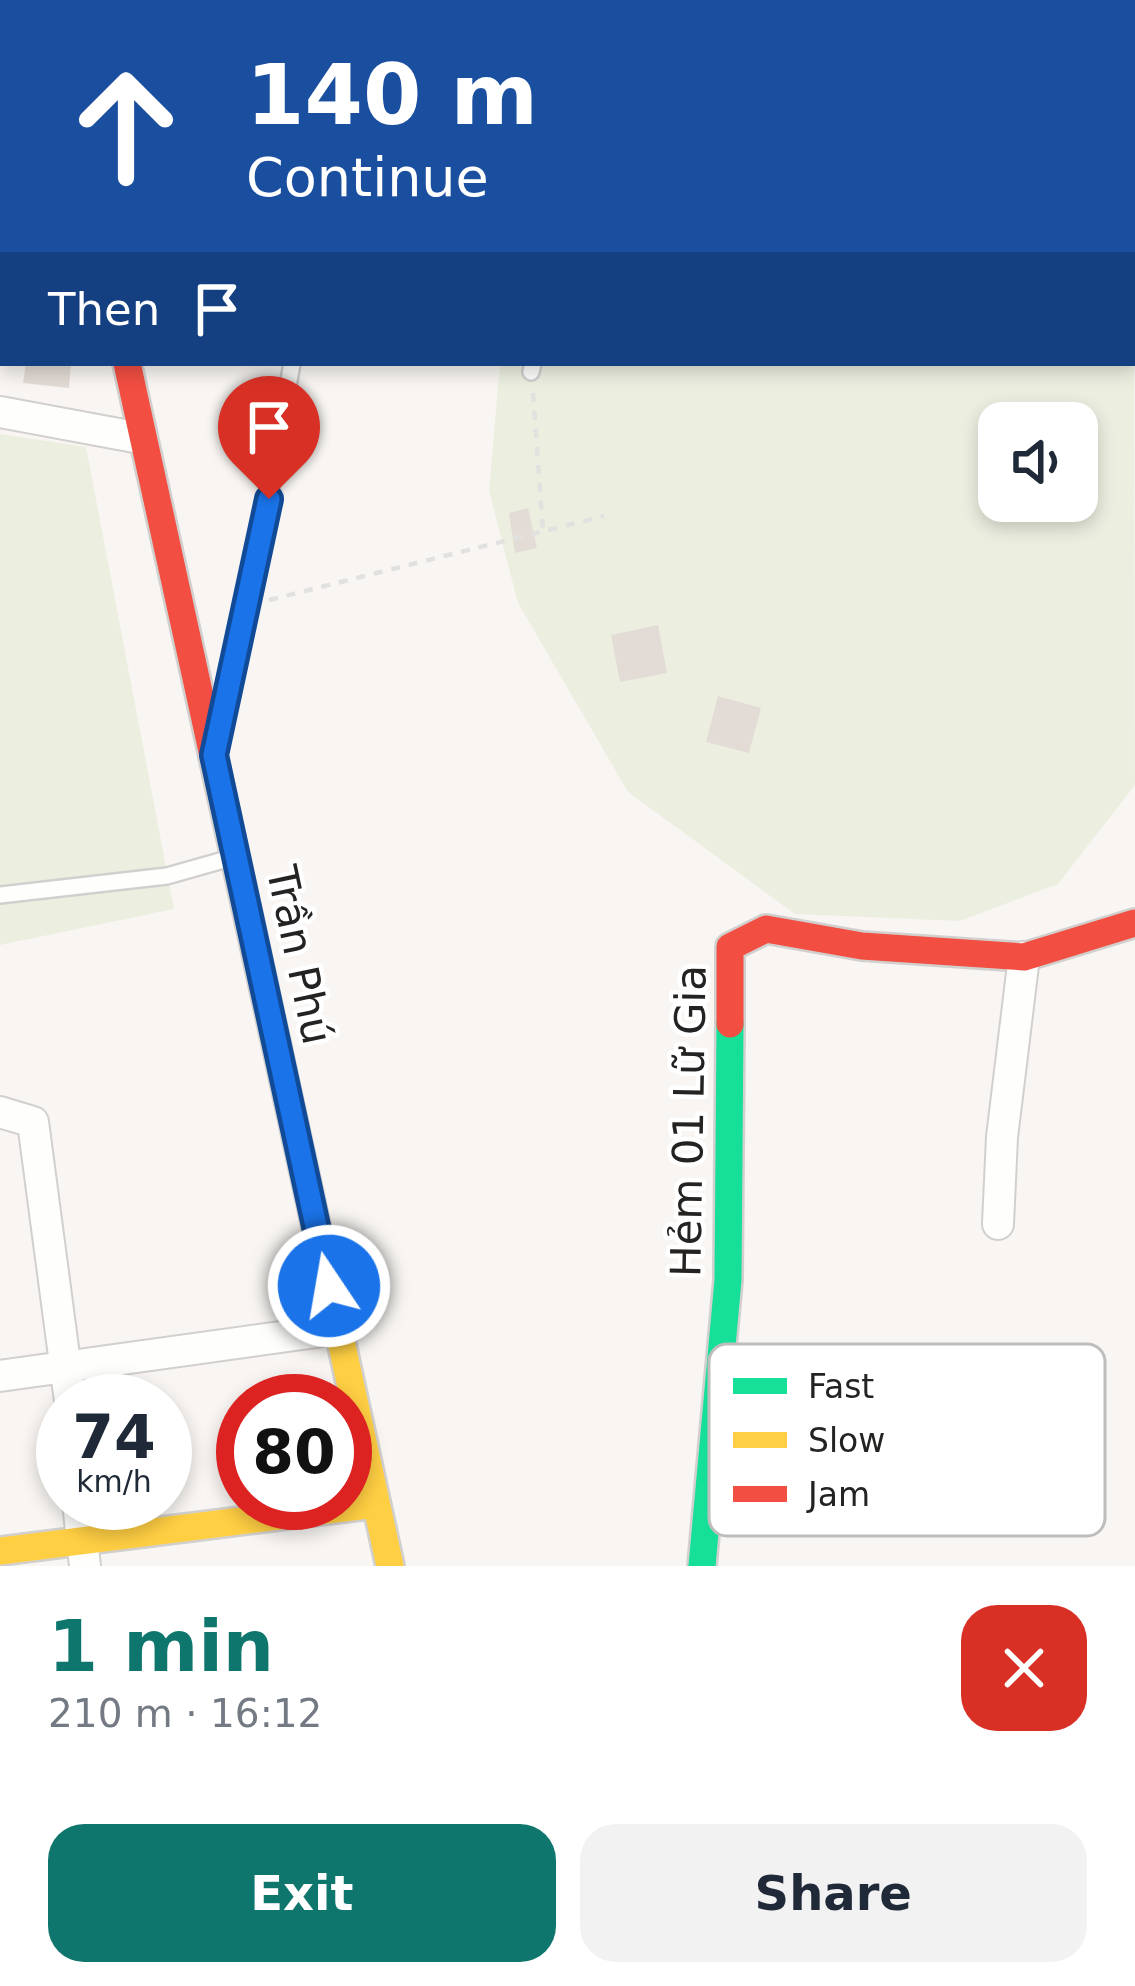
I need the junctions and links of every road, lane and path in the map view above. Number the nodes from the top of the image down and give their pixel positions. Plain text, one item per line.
1 (128, 366) edge
2 (291, 366) edge
3 (532, 368) edge
4 (0, 412) edge
5 (140, 438) junction
6 (604, 515) dead end
7 (543, 531) junction
8 (247, 606) junction
9 (214, 755) junction
10 (236, 856) junction
11 (0, 895) edge
12 (1135, 923) edge
13 (1024, 956) junction
14 (0, 1112) edge
15 (998, 1224) dead end
16 (338, 1330) junction
17 (722, 1344) edge
18 (67, 1367) junction
19 (68, 1374) edge
20 (0, 1376) edge
21 (709, 1489) edge
22 (376, 1504) junction
23 (0, 1551) edge
24 (83, 1553) edge
25 (389, 1566) edge
26 (702, 1566) edge

1 - 5 main road, Trần Phú
2 - 8 lane
3 - 7 path
4 - 5 street
5 - 9 main road, Trần Phú
6 - 7 path
7 - 8 path
8 - 9 lane
9 - 10 main road, Trần Phú
10 - 11 lane
10 - 16 main road, Trần Phú
12 - 13 main road, Hẻm 01 Lữ Gia
13 - 15 street
13 - 17 main road, Hẻm 01 Lữ Gia
14 - 18 street
16 - 18 street
16 - 22 main road, Trần Phú
18 - 19 street
18 - 20 street
21 - 26 main road, Hẻm 01 Lữ Gia
22 - 24 main road
22 - 25 main road, Trần Phú
23 - 24 main road

